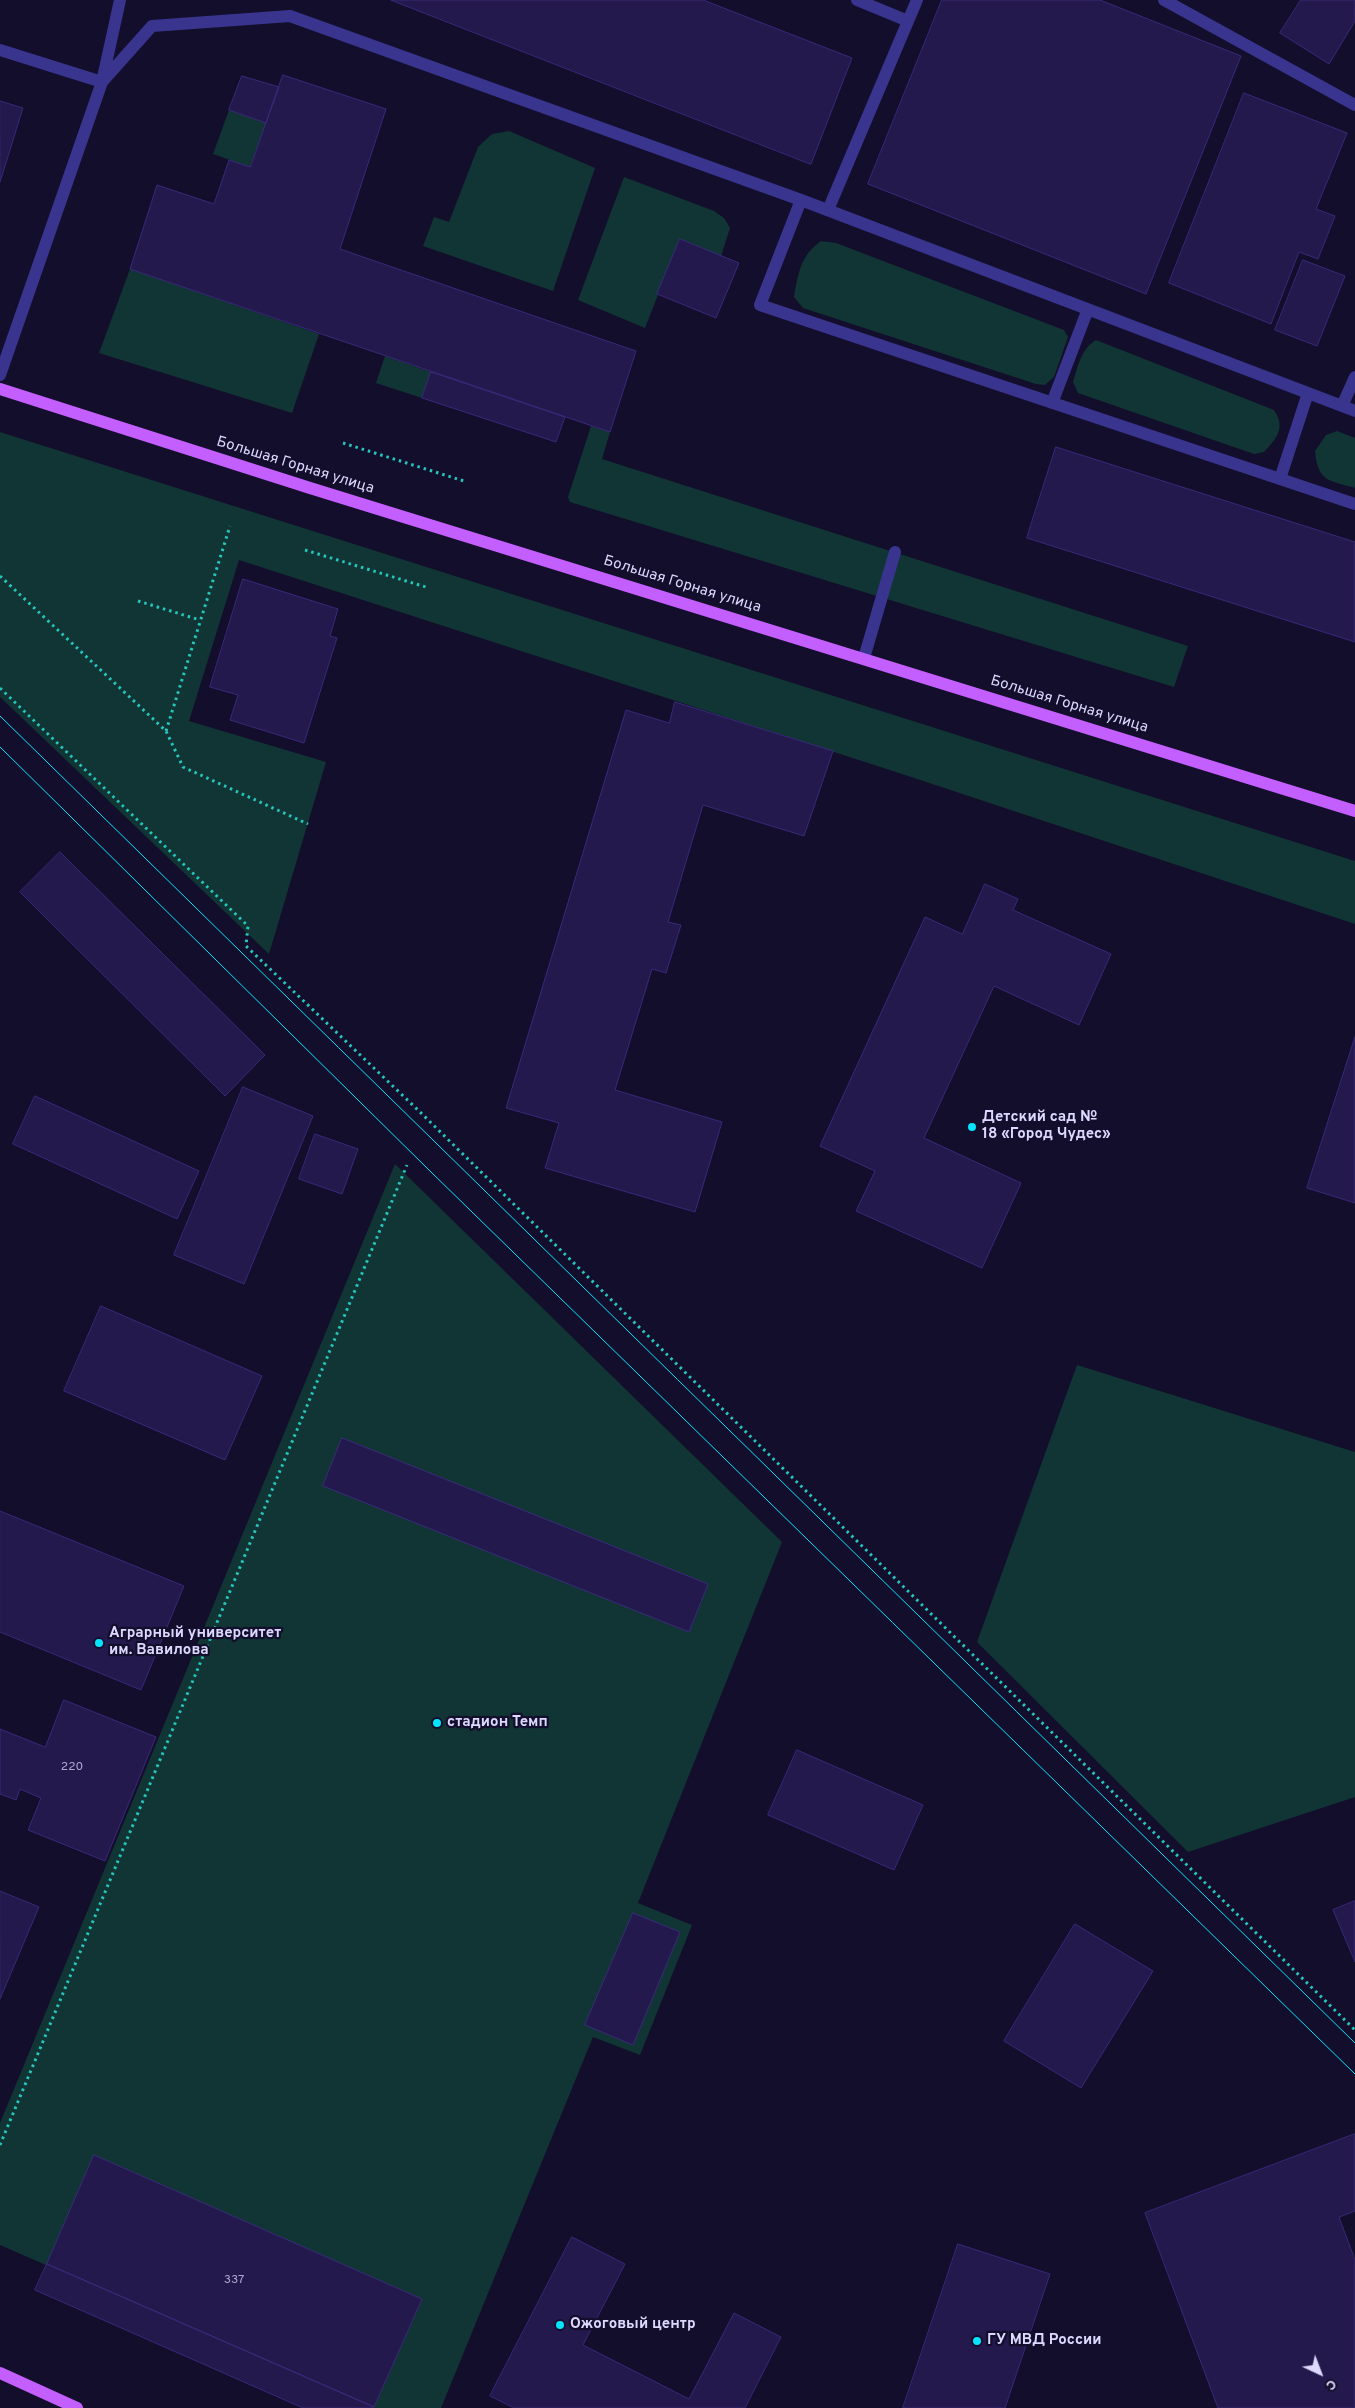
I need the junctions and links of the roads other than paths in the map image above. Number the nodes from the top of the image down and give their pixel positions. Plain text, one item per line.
1 (120, 0) edge
2 (857, 0) edge
3 (917, 0) edge
4 (1164, 0) edge
5 (908, 21) junction
6 (0, 50) edge
7 (102, 82) junction
8 (1355, 105) edge
9 (802, 200) junction
10 (828, 210) junction
11 (1088, 309) junction
12 (0, 375) edge
13 (1355, 377) edge
14 (0, 389) edge
15 (1308, 393) junction
16 (1052, 403) junction
17 (1342, 406) junction
18 (1355, 411) edge
19 (1280, 479) junction
20 (1355, 504) edge
21 (895, 552) dead end
22 (864, 658) junction
23 (1355, 811) edge
24 (0, 2373) edge
25 (77, 2408) edge

1 - 7 lane
2 - 5 lane
3 - 5 lane
4 - 8 lane
5 - 10 lane
6 - 7 lane
7 - 9 lane
7 - 12 lane
9 - 10 lane
9 - 16 lane
10 - 11 lane
11 - 15 lane
11 - 16 lane
13 - 17 lane
14 - 22 main road, Большая Горная улица
15 - 17 lane
15 - 19 lane
16 - 19 lane
17 - 18 lane
19 - 20 lane
21 - 22 lane
22 - 23 main road, Большая Горная улица
24 - 25 main road

